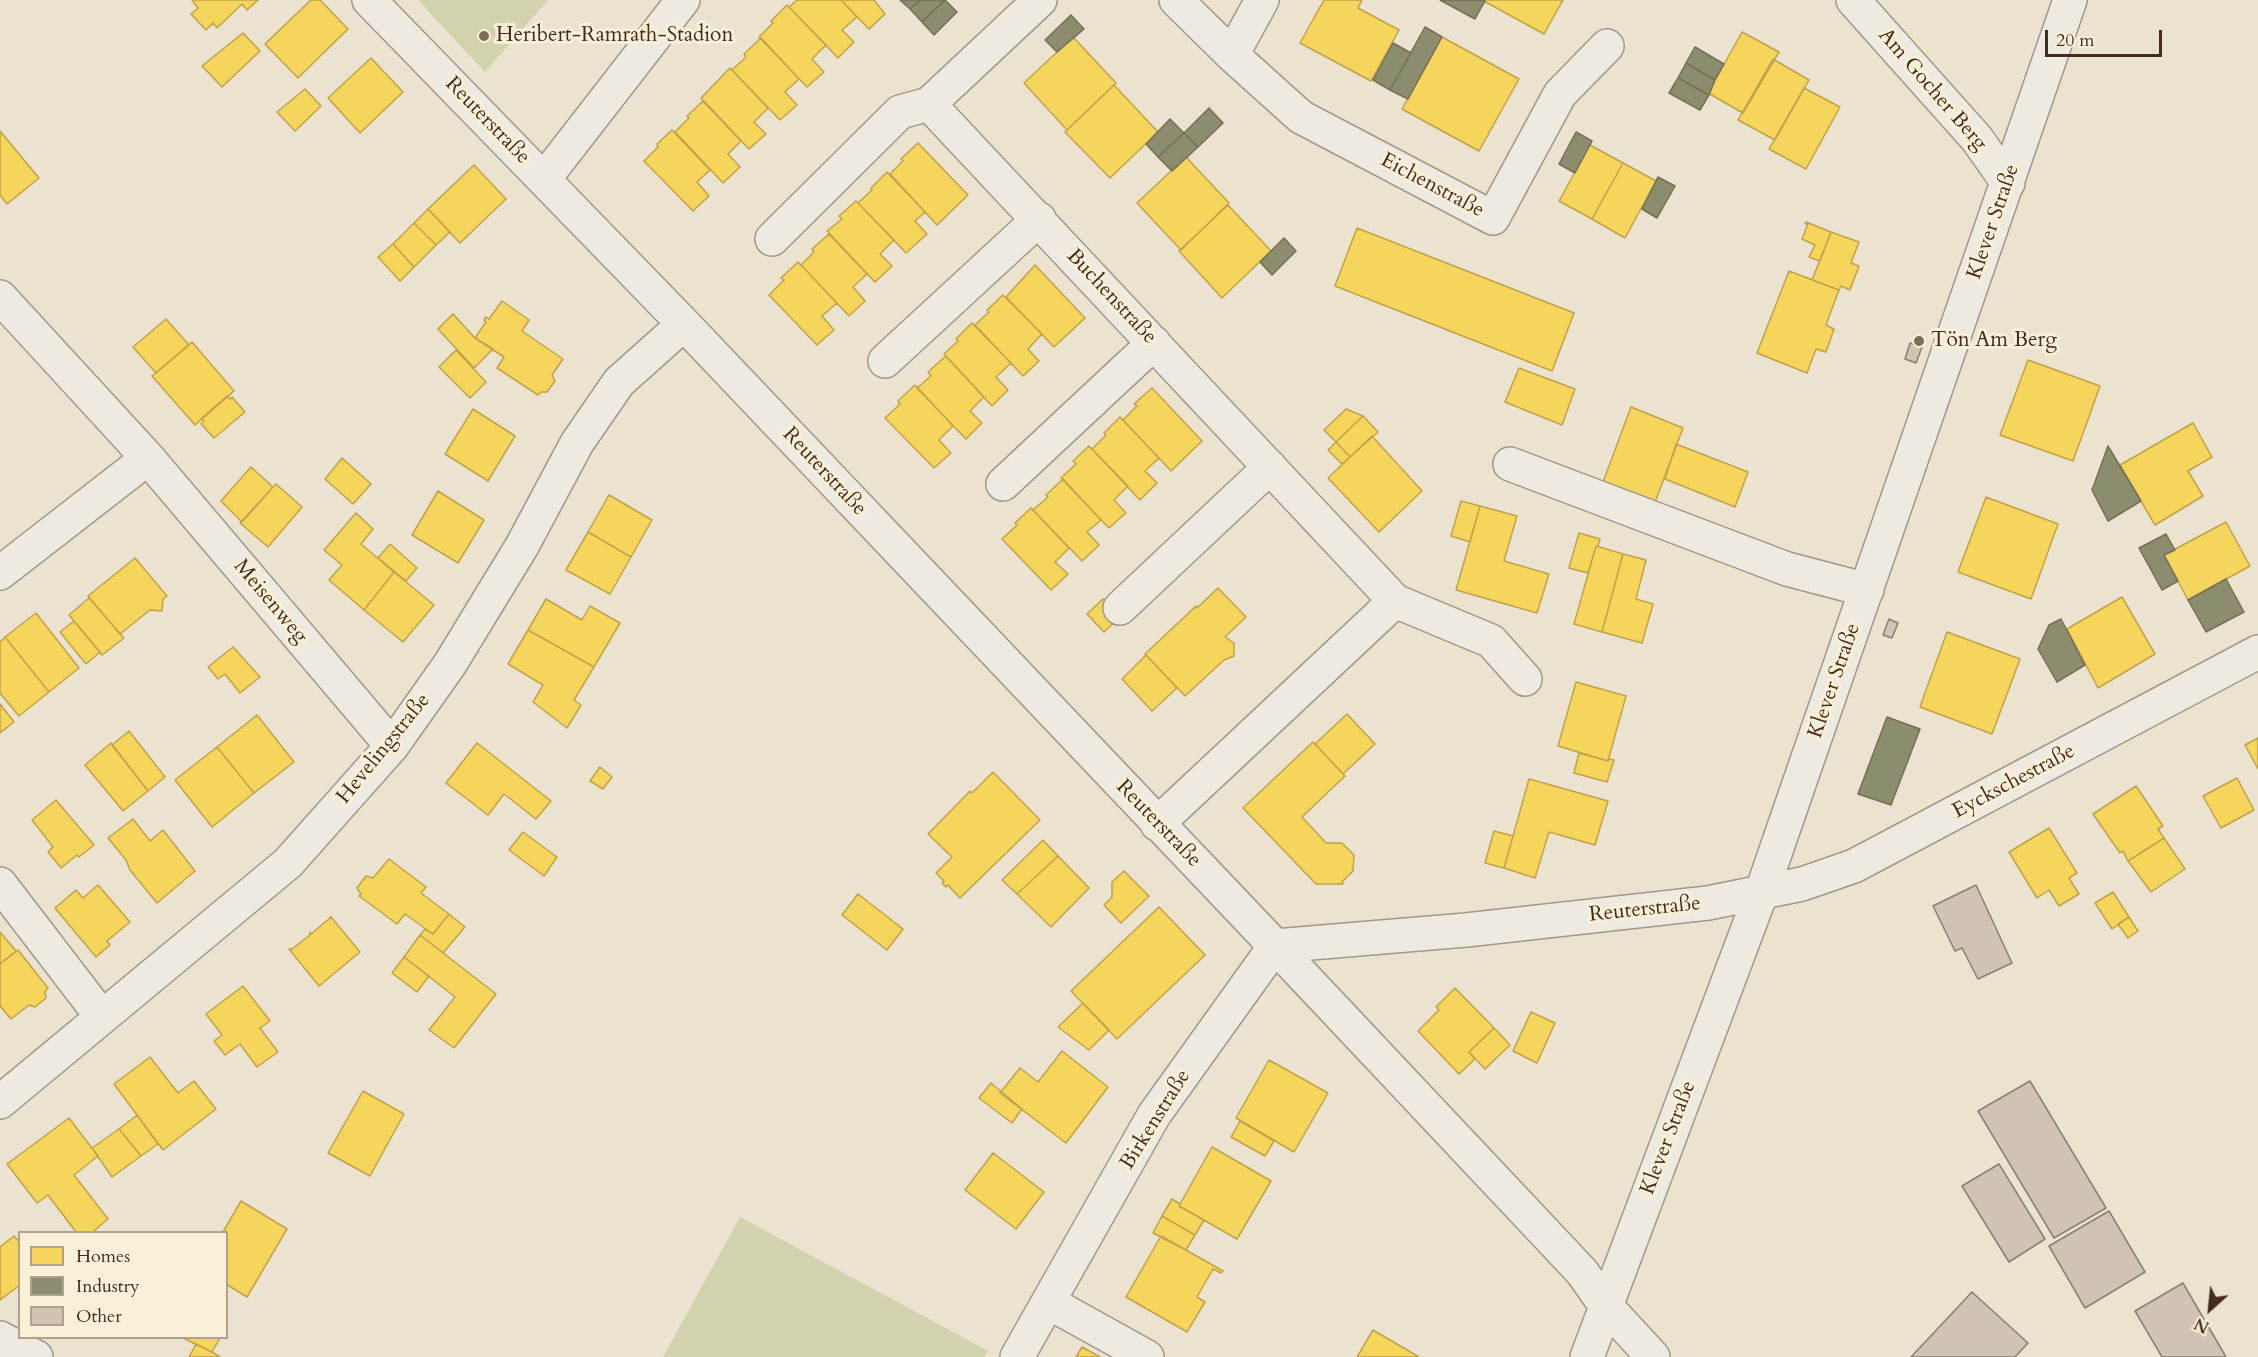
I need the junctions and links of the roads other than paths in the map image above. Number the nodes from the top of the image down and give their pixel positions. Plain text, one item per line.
1 (369, 0) edge
2 (683, 0) edge
3 (1040, 0) edge
4 (1176, 0) edge
5 (1262, 0) edge
6 (1853, 0) edge
7 (2070, 0) edge
8 (1607, 46) dead end
9 (1232, 55) junction
10 (929, 104) junction
11 (544, 179) junction
12 (2008, 183) junction
13 (1039, 219) junction
14 (772, 238) dead end
15 (0, 297) edge
16 (684, 324) junction
17 (1154, 343) junction
18 (885, 361) dead end
19 (148, 458) junction
20 (1510, 464) dead end
21 (1270, 467) junction
22 (1003, 484) dead end
23 (0, 573) edge
24 (1867, 590) junction
25 (1395, 601) junction
26 (1120, 608) dead end
27 (2258, 652) edge
28 (1525, 679) dead end
29 (392, 746) junction
30 (1157, 824) junction
31 (0, 884) edge
32 (1762, 891) junction
33 (1275, 946) junction
34 (102, 1017) junction
35 (0, 1102) edge
36 (1048, 1302) junction
37 (1606, 1306) junction
38 (0, 1338) edge
39 (1645, 1349) edge
40 (36, 1357) edge
41 (1017, 1357) edge
42 (1147, 1357) edge
43 (1587, 1357) edge

1 - 11 street, Reuterstraße
2 - 11 street
3 - 10 street
4 - 9 street, Eichenstraße
5 - 9 street
6 - 12 street, Am Gocher Berg
7 - 12 street, Klever Straße
8 - 9 street, Eichenstraße
10 - 13 street, Buchenstraße
10 - 14 street
11 - 16 street, Reuterstraße
12 - 24 street, Klever Straße
13 - 17 street, Buchenstraße
13 - 18 street
15 - 19 street, Meisenweg
16 - 29 street, Hevelingstraße
16 - 30 street, Reuterstraße
17 - 21 street, Buchenstraße
17 - 22 street
19 - 23 street
19 - 29 street, Meisenweg
20 - 24 street
21 - 25 street, Buchenstraße
21 - 26 street
24 - 32 street, Klever Straße
25 - 28 street, Buchenstraße
25 - 30 street
27 - 32 street, Eyckschestraße
29 - 34 street, Hevelingstraße
30 - 33 street, Reuterstraße
31 - 34 street
32 - 33 street, Reuterstraße
32 - 37 street, Klever Straße
33 - 36 street, Birkenstraße
33 - 37 street, Reuterstraße
34 - 35 street, Hevelingstraße
36 - 41 street, Birkenstraße
36 - 42 street
37 - 39 street, Reuterstraße
37 - 43 street, Klever Straße
38 - 40 street

